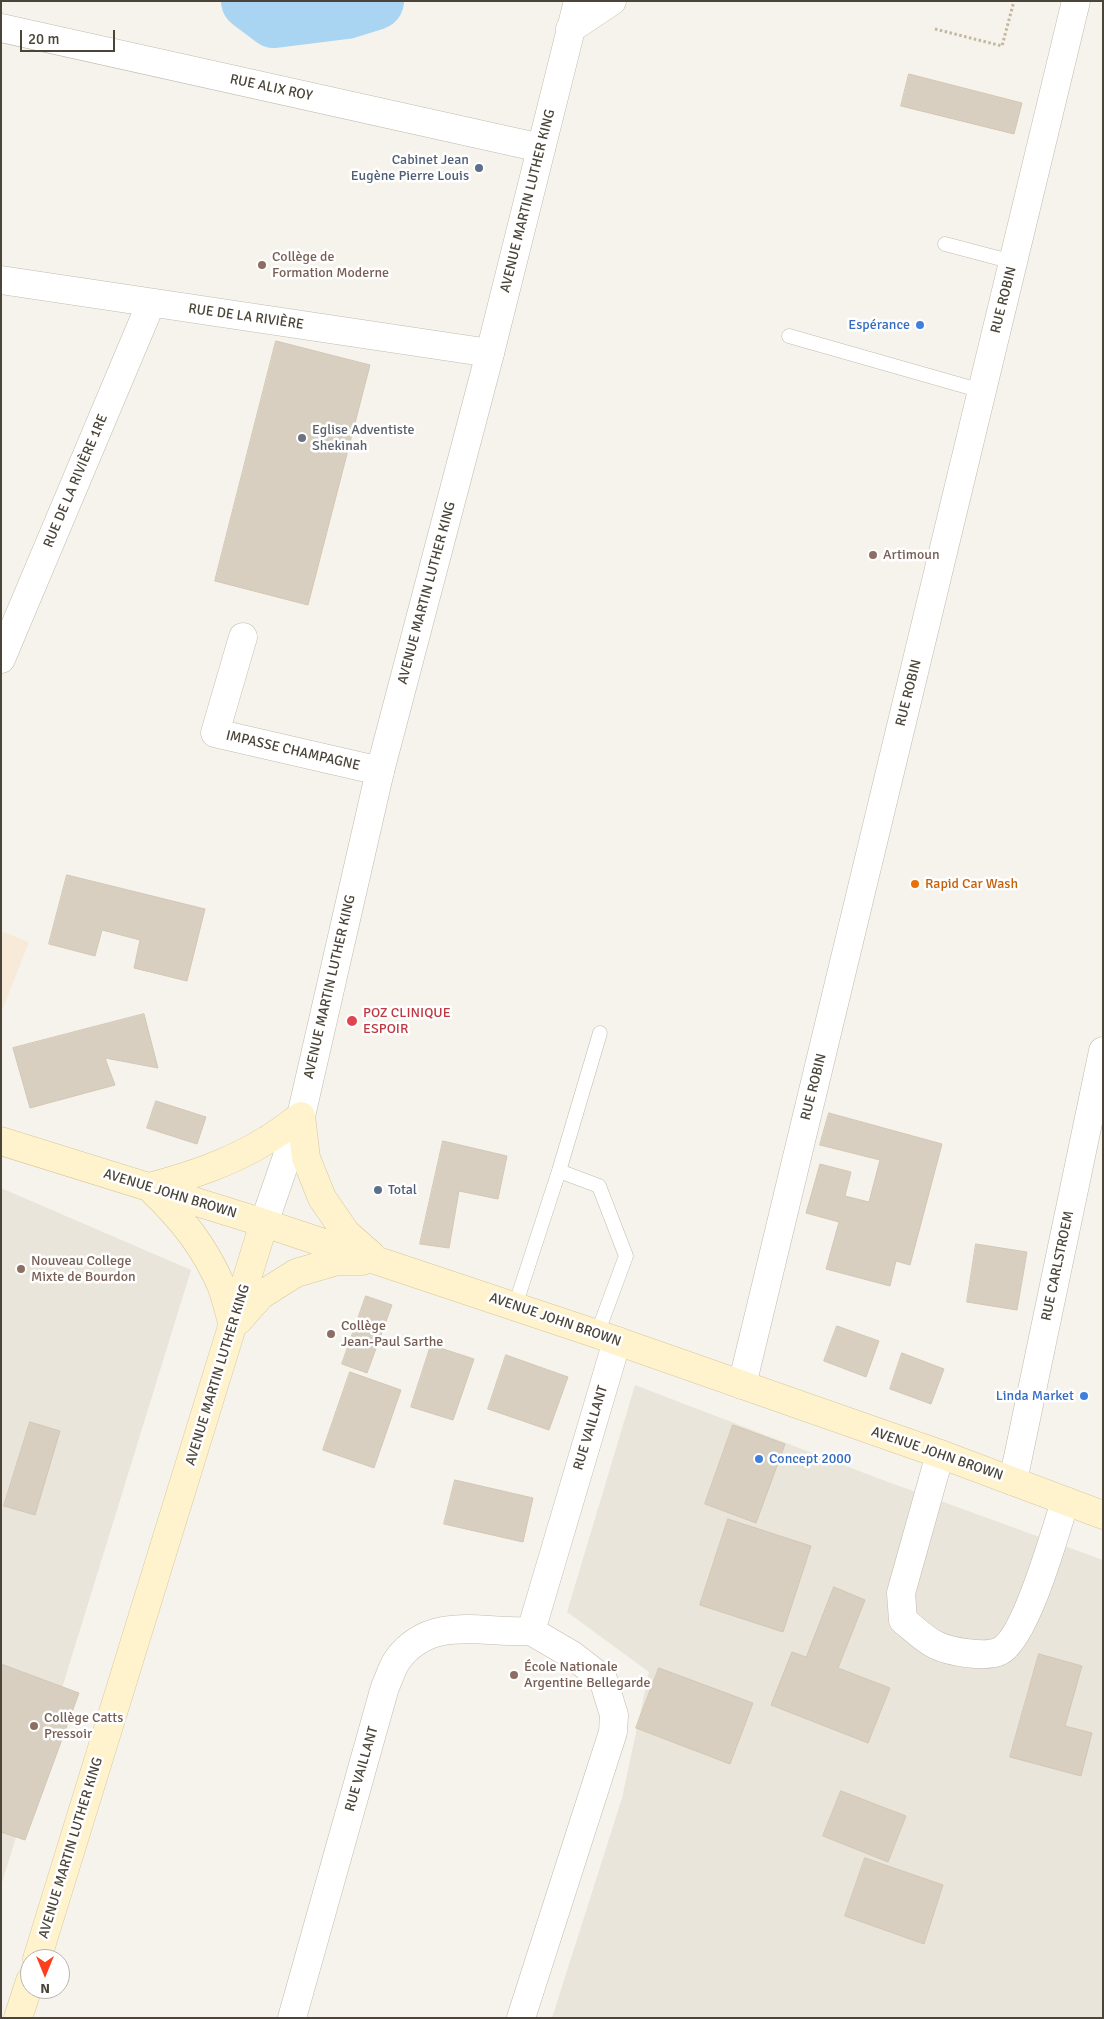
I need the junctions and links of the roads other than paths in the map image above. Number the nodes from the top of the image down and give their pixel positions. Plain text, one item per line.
1 (578, 1) edge
2 (612, 1) edge
3 (1076, 1) edge
4 (1, 28) edge
5 (570, 29) junction
6 (541, 148) junction
7 (945, 244) dead end
8 (1013, 262) junction
9 (1, 280) edge
10 (151, 303) junction
11 (789, 336) dead end
12 (490, 353) junction
13 (982, 391) junction
14 (243, 638) dead end
15 (1, 659) edge
16 (380, 771) junction
17 (600, 1033) dead end
18 (1103, 1052) edge
19 (301, 1116) junction
20 (1, 1141) edge
21 (559, 1171) junction
22 (150, 1187) junction
23 (264, 1223) junction
24 (379, 1261) junction
25 (515, 1306) junction
26 (233, 1326) junction
27 (607, 1338) junction
28 (742, 1386) junction
29 (940, 1454) junction
30 (1013, 1481) junction
31 (1065, 1501) junction
32 (1103, 1515) edge
33 (531, 1631) junction
34 (40, 1949) edge
35 (24, 1999) edge
36 (18, 2018) edge
37 (292, 2018) edge
38 (521, 2018) edge

1 - 5 street, AVENUE MARTIN LUTHER KING
2 - 5 street
3 - 8 street, RUE ROBIN
4 - 6 street, RUE ALIX ROY
5 - 6 street, AVENUE MARTIN LUTHER KING
6 - 12 street, AVENUE MARTIN LUTHER KING
7 - 8 lane
8 - 13 street, RUE ROBIN
9 - 10 street, RUE DE LA RIVIÈRE
10 - 12 street, RUE DE LA RIVIÈRE
10 - 15 street, RUE DE LA RIVIÈRE 1RE
11 - 13 lane
12 - 16 street, AVENUE MARTIN LUTHER KING
13 - 28 street, RUE ROBIN
14 - 16 street, IMPASSE CHAMPAGNE
16 - 19 street, AVENUE MARTIN LUTHER KING
17 - 21 lane
18 - 30 street, RUE CARLSTROEM
19 - 22 main road
19 - 23 street, AVENUE MARTIN LUTHER KING
19 - 24 main road
20 - 22 main road, AVENUE JOHN BROWN
21 - 25 lane
21 - 27 lane
22 - 23 main road, AVENUE JOHN BROWN
22 - 26 main road
23 - 24 main road, AVENUE JOHN BROWN
23 - 26 main road, AVENUE MARTIN LUTHER KING
24 - 25 main road, AVENUE JOHN BROWN
24 - 26 main road
25 - 27 main road, AVENUE JOHN BROWN
26 - 34 main road, AVENUE MARTIN LUTHER KING
27 - 28 main road, AVENUE JOHN BROWN
27 - 33 street, RUE VAILLANT
28 - 29 main road, AVENUE JOHN BROWN
29 - 30 main road, AVENUE JOHN BROWN
29 - 31 street
30 - 31 main road, AVENUE JOHN BROWN
31 - 32 main road, AVENUE JOHN BROWN
33 - 37 street, RUE VAILLANT
33 - 38 street
35 - 36 main road

